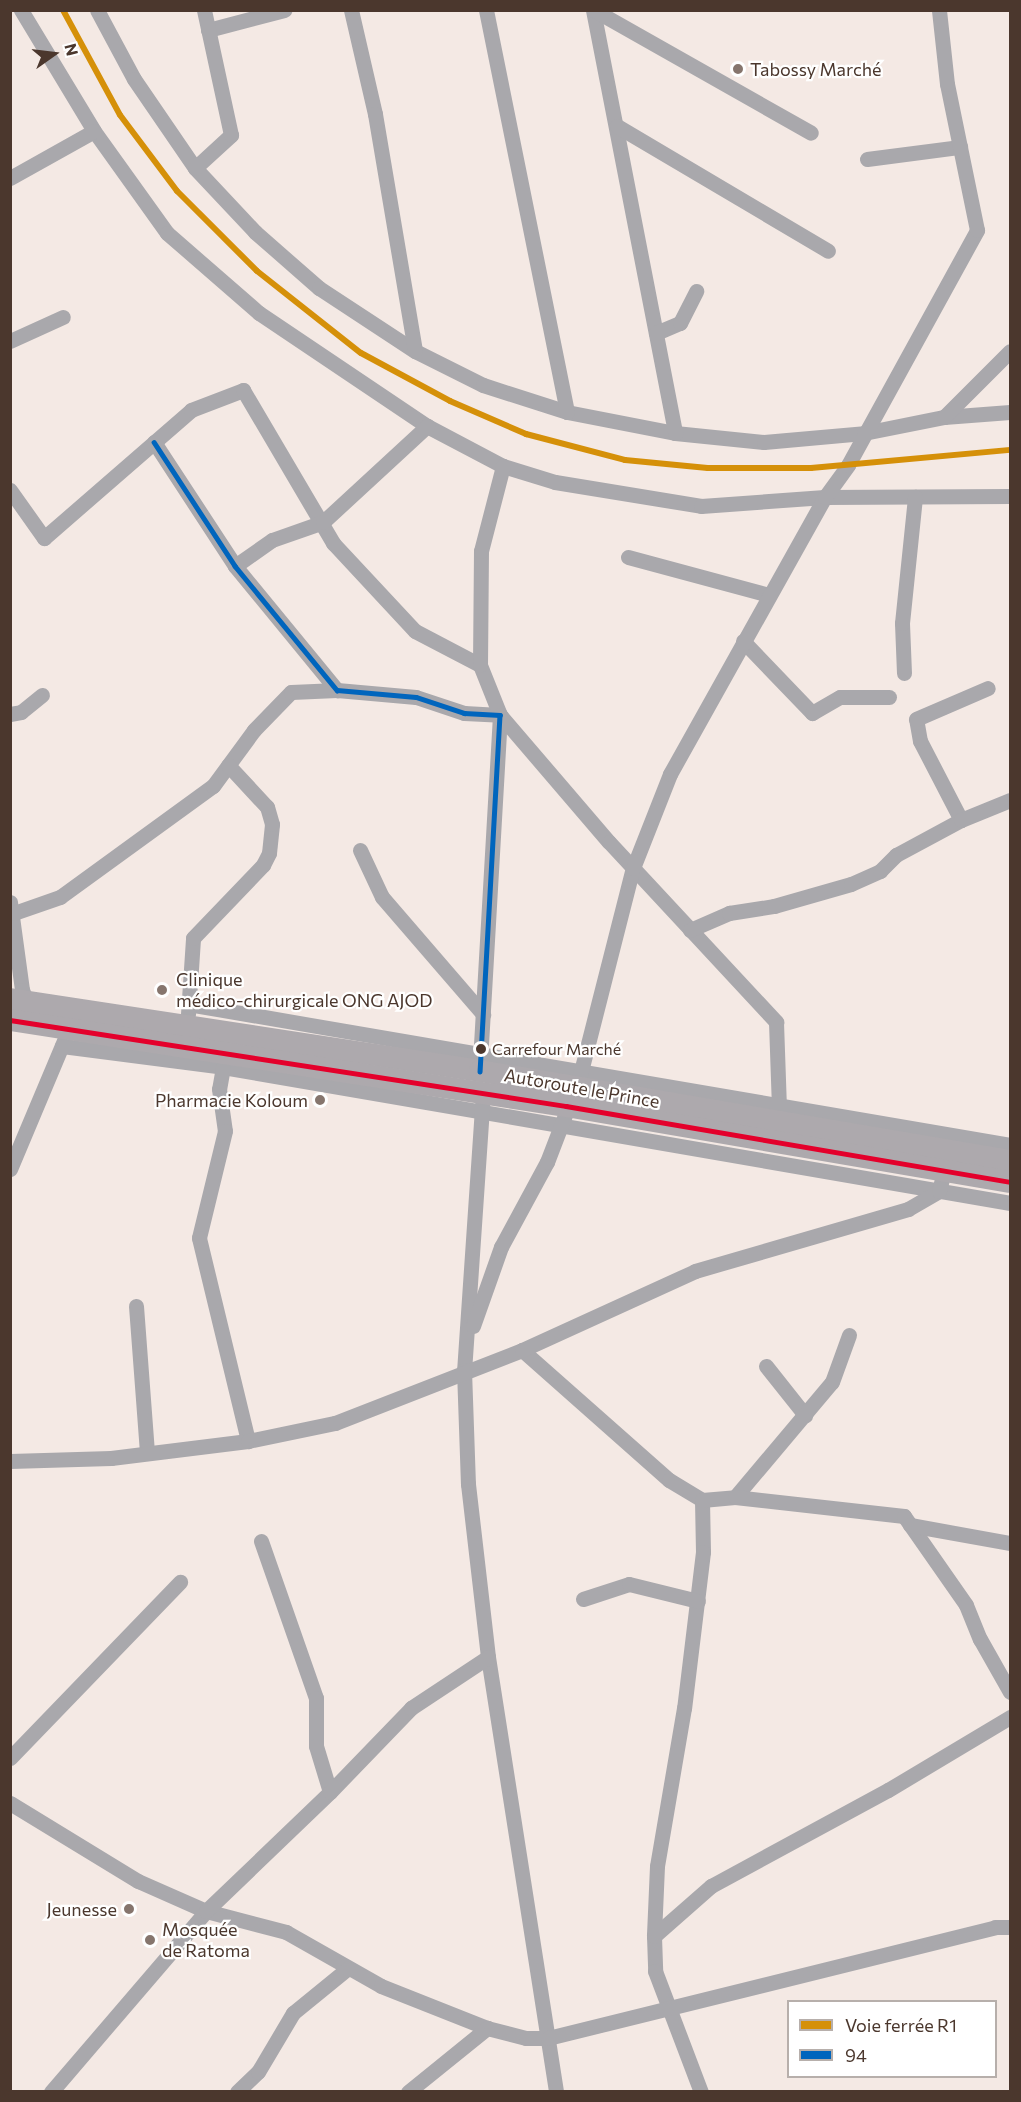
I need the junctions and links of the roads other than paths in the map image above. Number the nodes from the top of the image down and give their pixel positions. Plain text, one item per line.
1 (21, 10) edge
2 (97, 10) edge
3 (204, 10) edge
4 (284, 10) edge
5 (351, 10) edge
6 (486, 10) edge
7 (594, 10) edge
8 (939, 10) edge
9 (208, 30) junction
10 (617, 126) junction
11 (94, 131) junction
12 (811, 134) dead end
13 (960, 147) junction
14 (867, 159) dead end
15 (195, 168) junction
16 (10, 178) edge
17 (828, 251) dead end
18 (696, 291) dead end
19 (63, 317) dead end
20 (656, 333) junction
21 (10, 340) edge
22 (415, 351) junction
23 (1011, 351) edge
24 (567, 412) junction
25 (1011, 412) edge
26 (944, 417) junction
27 (427, 426) junction
28 (675, 433) junction
29 (864, 433) junction
30 (154, 442) junction
31 (503, 466) junction
32 (10, 490) edge
33 (915, 496) junction
34 (1011, 496) edge
35 (825, 497) junction
36 (323, 522) junction
37 (628, 557) dead end
38 (235, 566) junction
39 (769, 595) junction
40 (743, 641) junction
41 (480, 665) junction
42 (904, 673) dead end
43 (988, 688) dead end
44 (337, 690) junction
45 (42, 695) dead end
46 (889, 697) dead end
47 (10, 714) edge
48 (500, 716) junction
49 (228, 765) junction
50 (1011, 800) edge
51 (961, 820) junction
52 (360, 850) dead end
53 (633, 868) junction
54 (12, 908) edge
55 (690, 930) junction
56 (19, 1001) edge
57 (483, 1014) junction
58 (188, 1015) junction
59 (10, 1020) edge
60 (65, 1037) junction
61 (223, 1067) junction
62 (481, 1083) junction
63 (571, 1098) junction
64 (779, 1106) junction
65 (1011, 1145) edge
66 (1011, 1161) edge
67 (10, 1169) edge
68 (941, 1181) junction
69 (1011, 1182) edge
70 (1011, 1203) edge
71 (136, 1306) dead end
72 (849, 1335) dead end
73 (469, 1337) junction
74 (522, 1350) junction
75 (766, 1366) dead end
76 (464, 1370) junction
77 (805, 1415) junction
78 (248, 1441) junction
79 (147, 1454) junction
80 (10, 1461) edge
81 (735, 1497) junction
82 (702, 1500) junction
83 (910, 1526) junction
84 (261, 1541) dead end
85 (1011, 1543) edge
86 (180, 1582) dead end
87 (583, 1599) dead end
88 (698, 1601) junction
89 (488, 1657) junction
90 (1011, 1692) edge
91 (1011, 1717) edge
92 (10, 1758) edge
93 (330, 1792) junction
94 (10, 1803) edge
95 (206, 1911) junction
96 (1011, 1927) edge
97 (654, 1936) junction
98 (347, 1969) junction
99 (671, 2009) junction
100 (487, 2028) junction
101 (548, 2038) junction
102 (51, 2091) edge
103 (237, 2091) edge
104 (408, 2091) edge
105 (556, 2091) edge
106 (701, 2091) edge

1 - 11 street
2 - 15 street
3 - 9 street
4 - 9 street
5 - 22 street
6 - 24 street
7 - 10 street
7 - 12 street
8 - 13 street
9 - 15 street
10 - 17 street
10 - 20 street
11 - 16 street
11 - 27 street
13 - 14 street
13 - 29 street
15 - 22 street
18 - 20 street
19 - 21 street
20 - 28 street
22 - 24 street
23 - 26 street
24 - 28 street
25 - 26 street
26 - 29 street
27 - 31 street
27 - 36 street
28 - 29 street
29 - 35 street
30 - 32 street
30 - 36 street
30 - 38 street
31 - 35 street
31 - 41 street
33 - 34 street
33 - 35 street
33 - 42 street
35 - 39 street
36 - 38 street
36 - 41 street
37 - 39 street
38 - 44 street
39 - 40 street
40 - 46 street
40 - 53 street
41 - 48 street
43 - 51 street
44 - 48 street
44 - 49 street
45 - 47 street
48 - 53 street
48 - 57 street
49 - 54 street
49 - 58 street
50 - 51 street
51 - 55 street
52 - 57 street
53 - 55 street
53 - 63 street
54 - 56 street
55 - 64 street
56 - 58 main road, Autoroute le Prince
57 - 62 street
58 - 62 main road, Autoroute le Prince
59 - 60 main road, Autoroute le Prince
60 - 61 street
60 - 62 main road, Autoroute le Prince
60 - 67 street
61 - 62 street
61 - 78 street
62 - 63 main road, Autoroute le Prince
62 - 63 street
62 - 73 street
63 - 64 street
63 - 66 main road, Autoroute le Prince
63 - 68 main road, Autoroute le Prince
63 - 73 street
64 - 65 street
68 - 69 main road, Autoroute le Prince
68 - 70 street
68 - 74 street
71 - 79 street
72 - 77 street
73 - 76 street
74 - 76 street
74 - 82 street
75 - 77 street
76 - 78 street
76 - 89 street
77 - 81 street
78 - 79 street
79 - 80 street
81 - 82 street
81 - 83 street
82 - 88 street
83 - 85 street
83 - 90 street
84 - 93 street
86 - 92 street
87 - 88 street
88 - 97 street
89 - 93 street
89 - 101 street
91 - 97 street
93 - 95 street
94 - 95 street
95 - 98 street
95 - 102 street
96 - 99 street
97 - 99 street
98 - 100 street
98 - 103 street
99 - 101 street
99 - 106 street
100 - 101 street
100 - 104 street
101 - 105 street

